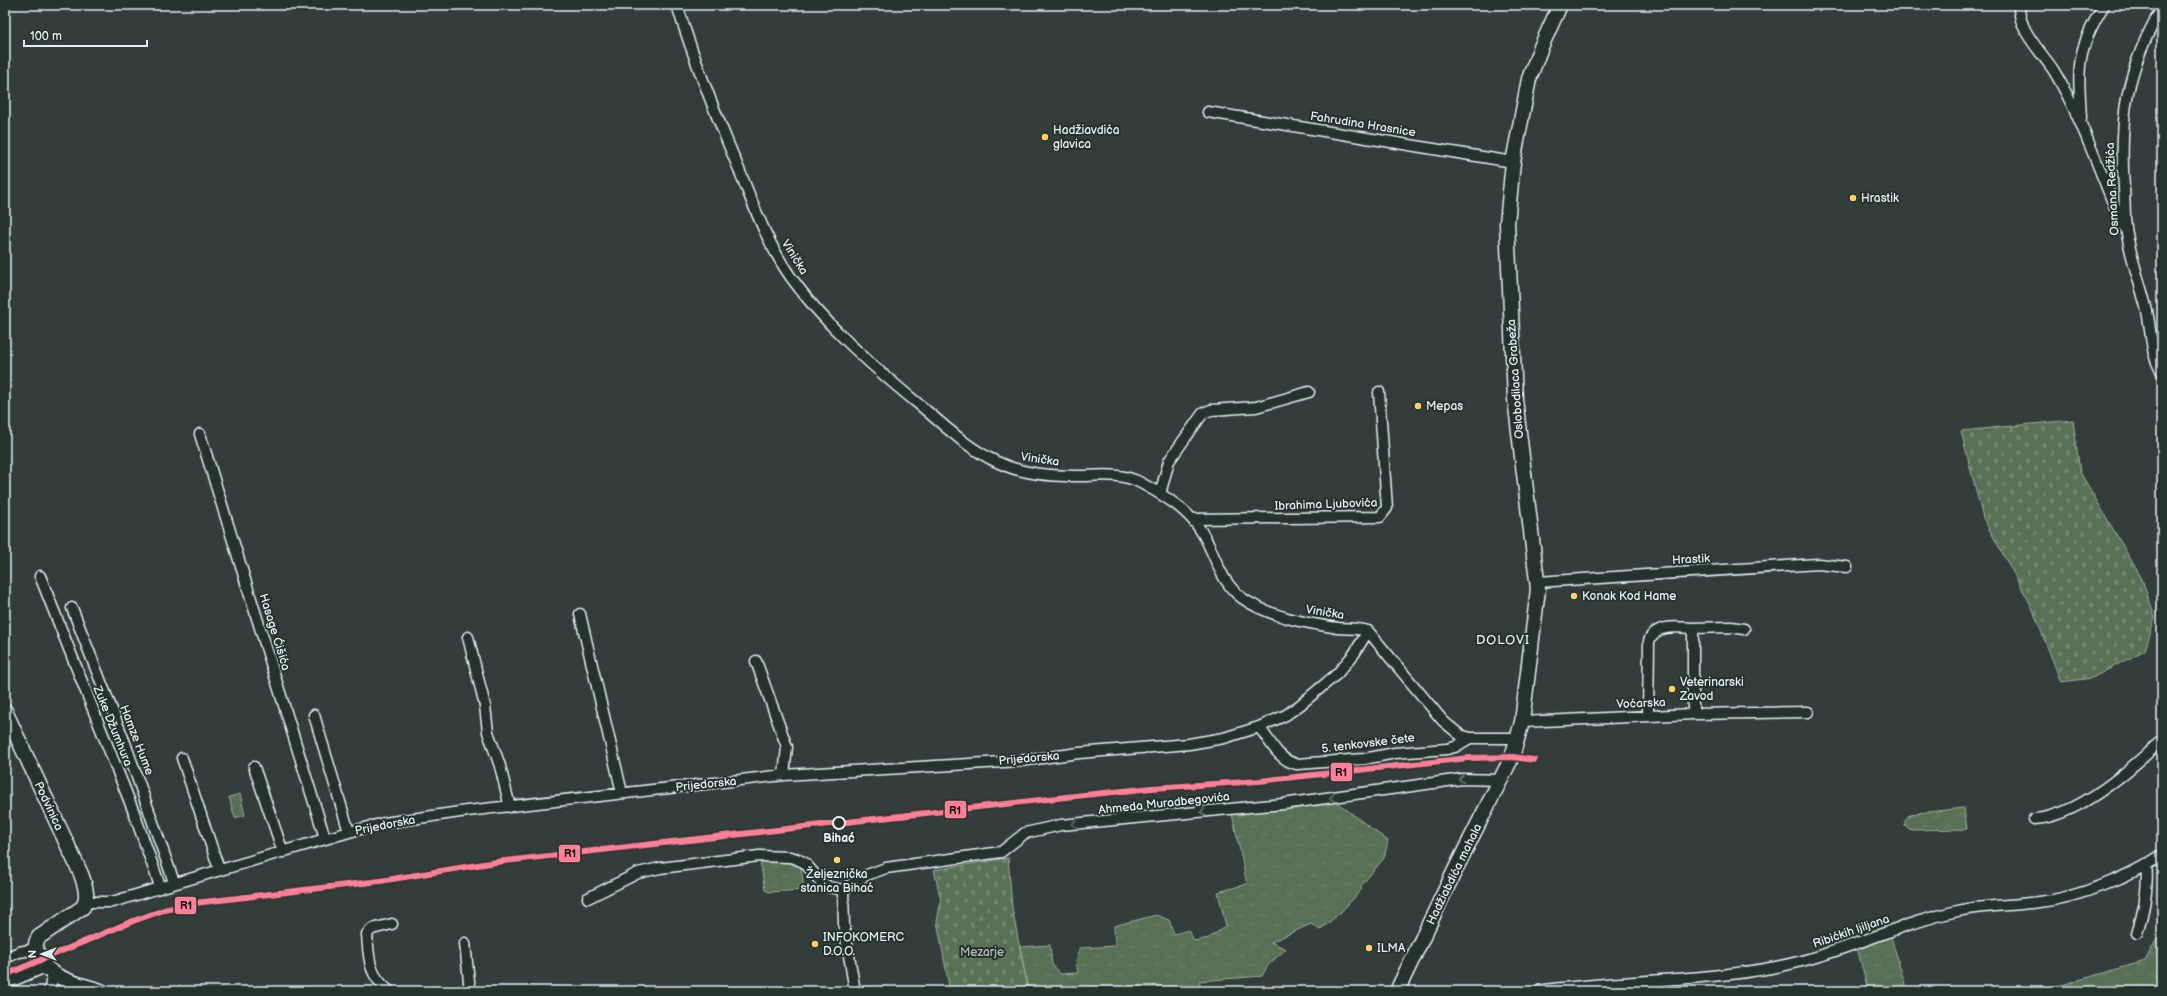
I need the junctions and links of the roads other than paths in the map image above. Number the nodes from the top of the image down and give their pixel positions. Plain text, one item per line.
1 (677, 5) edge
2 (1560, 5) edge
3 (2020, 5) edge
4 (2104, 5) edge
5 (2162, 8) edge
6 (1208, 112) dead end
7 (2081, 122) junction
8 (1513, 162) junction
9 (2126, 234) junction
10 (2162, 372) edge
11 (1309, 392) dead end
12 (1379, 392) dead end
13 (200, 434) dead end
14 (1160, 494) junction
15 (1193, 519) junction
16 (1847, 566) dead end
17 (40, 576) dead end
18 (1537, 582) junction
19 (72, 608) dead end
20 (580, 614) dead end
21 (1693, 628) junction
22 (1744, 629) dead end
23 (1368, 631) junction
24 (468, 637) dead end
25 (756, 661) dead end
26 (5, 711) edge
27 (1808, 712) dead end
28 (1693, 714) junction
29 (314, 715) dead end
30 (1648, 716) junction
31 (1522, 722) junction
32 (1259, 727) junction
33 (1470, 738) junction
34 (1519, 738) junction
35 (2162, 740) edge
36 (1512, 757) joint
37 (182, 758) dead end
38 (254, 767) dead end
39 (784, 775) junction
40 (1500, 780) junction
41 (622, 793) junction
42 (510, 807) junction
43 (2034, 819) dead end
44 (349, 832) junction
45 (325, 838) junction
46 (283, 852) junction
47 (2162, 855) edge
48 (2146, 864) junction
49 (219, 869) junction
50 (174, 882) junction
51 (160, 886) junction
52 (843, 890) junction
53 (588, 898) dead end
54 (86, 902) junction
55 (392, 924) dead end
56 (2137, 933) dead end
57 (465, 943) dead end
58 (36, 949) junction
59 (5, 958) edge
60 (49, 970) junction
61 (5, 984) edge
62 (49, 991) edge
63 (101, 991) edge
64 (389, 991) edge
65 (470, 991) edge
66 (855, 991) edge
67 (1397, 991) edge
68 (1538, 991) edge

1 - 14 street, Vinička
2 - 8 street, Oslobodilaca Grabeža
3 - 7 street
4 - 7 street
5 - 9 street, Osmana Redžića
6 - 8 street, Fahrudina Hrasnice
7 - 9 street
8 - 18 street, Oslobodilaca Grabeža
9 - 10 street, Osmana Redžića
11 - 14 street
12 - 15 street, Ibrahima Ljubovića
13 - 45 street, Hasage Ćišića
14 - 15 street, Vinička
15 - 23 street, Vinička
16 - 18 street, Hrastik
17 - 51 street, Zuke Džumhura
18 - 31 street, Oslobodilaca Grabeža
19 - 50 street, Hamze Hume
20 - 41 street
21 - 22 street
21 - 28 street
21 - 30 street
23 - 32 street, Prijedorska
23 - 33 street
24 - 42 street
25 - 39 street
26 - 54 street, Podvinica
27 - 28 street, Voćarska
28 - 30 street, Voćarska
29 - 44 street
30 - 31 street, Voćarska
31 - 34 street, Oslobodilaca Grabeža
32 - 33 street, 5. tenkovske čete
32 - 39 street, Prijedorska
33 - 34 street
34 - 36 street, Oslobodilaca Grabeža
35 - 43 street
36 - 40 street, Hadžiabdića mahala
37 - 49 street
38 - 46 street
39 - 41 street, Prijedorska
40 -> 52 street, Ahmeda Muradbegovića
40 - 67 street, Hadžiabdića mahala
41 - 42 street, Prijedorska
42 - 44 street, Prijedorska
44 - 45 street, Prijedorska
45 - 46 street, Prijedorska
46 - 49 street, Prijedorska
47 - 48 street, Ribićkih ljiljana
48 - 56 street
48 - 68 street, Ribićkih ljiljana
49 - 50 street, Prijedorska
50 - 51 street, Prijedorska
51 - 54 street, Prijedorska
52 - 53 street
52 - 66 street
54 - 58 street
55 - 64 street
57 - 65 street
58 - 59 street
58 - 60 street
60 - 61 street
60 - 62 street
60 - 63 street

